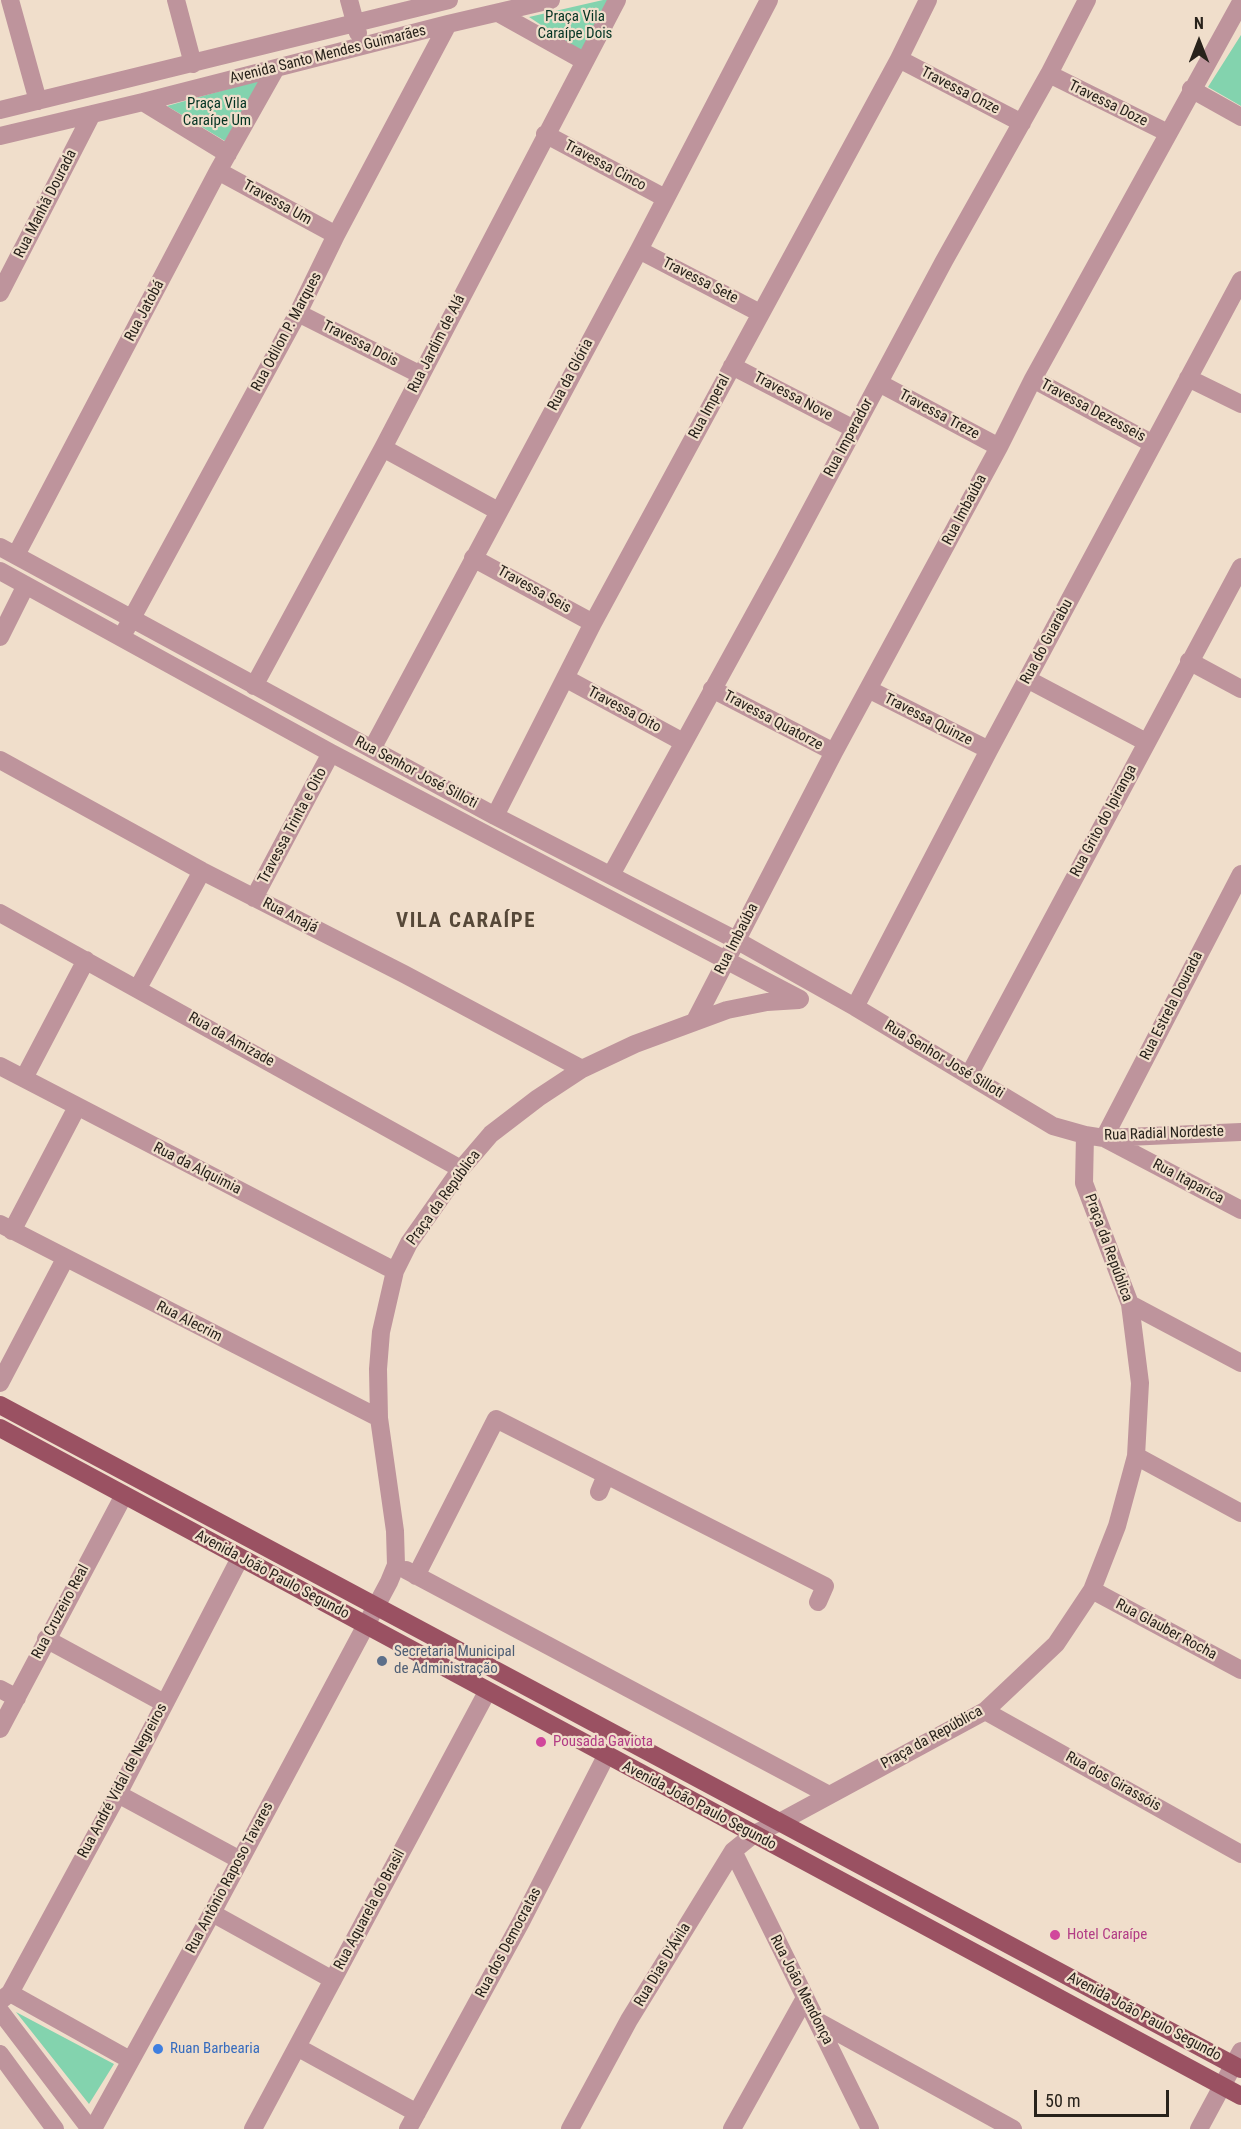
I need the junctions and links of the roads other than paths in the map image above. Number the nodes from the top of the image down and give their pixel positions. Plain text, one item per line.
1 (10, 0) edge
2 (176, 0) edge
3 (349, 0) edge
4 (448, 0) edge
5 (551, 0) edge
6 (617, 0) edge
7 (770, 0) edge
8 (928, 0) edge
9 (1087, 0) edge
10 (1241, 2) edge
11 (498, 13) junction
12 (356, 23) junction
13 (448, 24) junction
14 (361, 46) junction
15 (899, 59) junction
16 (584, 61) junction
17 (193, 64) junction
18 (276, 68) junction
19 (1048, 74) junction
20 (1191, 89) junction
21 (38, 101) junction
22 (143, 102) junction
23 (0, 110) edge
24 (92, 114) junction
25 (1241, 117) edge
26 (1022, 123) junction
27 (1168, 133) junction
28 (545, 134) junction
29 (0, 136) edge
30 (228, 154) junction
31 (218, 171) junction
32 (665, 198) junction
33 (336, 235) junction
34 (639, 250) junction
35 (1241, 280) edge
36 (0, 293) edge
37 (298, 313) junction
38 (760, 313) junction
39 (732, 366) junction
40 (421, 375) junction
41 (1188, 378) junction
42 (1033, 379) junction
43 (879, 383) junction
44 (1241, 404) edge
45 (854, 429) junction
46 (1154, 444) junction
47 (999, 447) junction
48 (383, 448) junction
49 (498, 511) junction
50 (8, 551) edge
51 (473, 558) junction
52 (1241, 567) edge
53 (0, 571) edge
54 (26, 585) junction
55 (131, 619) junction
56 (594, 623) junction
57 (0, 637) edge
58 (122, 638) junction
59 (1189, 661) junction
60 (565, 678) junction
61 (1027, 679) junction
62 (254, 686) junction
63 (712, 689) junction
64 (868, 689) junction
65 (1241, 689) edge
66 (683, 742) junction
67 (1146, 742) junction
68 (372, 749) junction
69 (989, 750) junction
70 (834, 752) junction
71 (331, 753) junction
72 (0, 760) edge
73 (495, 816) junction
74 (202, 871) junction
75 (1241, 874) edge
76 (611, 875) junction
77 (255, 898) junction
78 (0, 913) edge
79 (736, 940) junction
80 (86, 960) junction
81 (725, 961) junction
82 (138, 988) junction
83 (834, 996) junction
84 (799, 1000) junction
85 (855, 1007) junction
86 (695, 1021) junction
87 (0, 1066) edge
88 (582, 1069) junction
89 (969, 1075) junction
90 (24, 1078) junction
91 (77, 1107) junction
92 (1053, 1126) joint
93 (1241, 1132) edge
94 (1085, 1135) junction
95 (1104, 1138) junction
96 (460, 1169) junction
97 (1241, 1210) edge
98 (6, 1228) edge
99 (65, 1258) junction
100 (395, 1271) junction
101 (1130, 1304) junction
102 (1241, 1363) edge
103 (0, 1383) edge
104 (0, 1405) edge
105 (379, 1418) junction
106 (1, 1431) edge
107 (1136, 1456) junction
108 (606, 1475) junction
109 (599, 1492) dead end
110 (124, 1495) junction
111 (1241, 1513) edge
112 (240, 1558) junction
113 (396, 1564) junction
114 (416, 1576) junction
115 (1092, 1590) junction
116 (818, 1602) dead end
117 (375, 1606) junction
118 (366, 1625) junction
119 (46, 1639) junction
120 (1241, 1670) edge
121 (0, 1689) edge
122 (488, 1692) junction
123 (17, 1698) junction
124 (164, 1703) junction
125 (985, 1711) junction
126 (0, 1729) edge
127 (606, 1756) junction
128 (118, 1794) junction
129 (829, 1795) junction
130 (780, 1822) junction
131 (754, 1834) junction
132 (733, 1851) junction
133 (1241, 1854) edge
134 (240, 1860) junction
135 (212, 1913) junction
136 (333, 1980) junction
137 (5, 1997) edge
138 (805, 1998) junction
139 (0, 2011) edge
140 (817, 2021) junction
141 (297, 2047) junction
142 (0, 2054) edge
143 (130, 2060) junction
144 (1239, 2061) edge
145 (1222, 2086) junction
146 (1241, 2096) edge
147 (413, 2121) edge
148 (55, 2129) edge
149 (92, 2129) edge
150 (253, 2129) edge
151 (570, 2129) edge
152 (732, 2129) edge
153 (870, 2129) edge
154 (1013, 2129) edge
155 (1199, 2129) edge

1 - 21 street
2 - 17 street
3 - 12 street
4 - 12 street, Avenida Santo Mendes Guimarães
5 - 11 street, Avenida Santo Mendes Guimarães
6 - 16 street, Rua Jardim de Alá
7 - 32 street, Rua da Glória
8 - 15 street, Rua Imperal
9 - 19 street, Rua Imperador
10 - 20 street, Rua Imbaúba
11 - 13 street, Avenida Santo Mendes Guimarães
11 - 16 street
12 - 14 street
12 - 17 street, Avenida Santo Mendes Guimarães
13 - 14 street, Avenida Santo Mendes Guimarães
13 - 33 street, Rua Odilon P. Marques
14 - 18 street, Avenida Santo Mendes Guimarães
15 - 26 street, Travessa Onze
15 - 38 street, Rua Imperal
16 - 28 street, Rua Jardim de Alá
17 - 21 street, Avenida Santo Mendes Guimarães
18 - 22 street, Avenida Santo Mendes Guimarães
18 - 30 street, Rua Jatobá
19 - 26 street, Rua Imperador
19 - 27 street, Travessa Doze
20 - 25 street
20 - 27 street, Rua Imbaúba
21 - 23 street, Avenida Santo Mendes Guimarães
22 - 24 street, Avenida Santo Mendes Guimarães
22 - 30 street
24 - 29 street, Avenida Santo Mendes Guimarães
24 - 36 street, Rua Manhã Dourada
26 - 43 street, Rua Imperador
27 - 42 street, Rua Imbaúba
28 - 32 street, Travessa Cinco
28 - 40 street, Rua Jardim de Alá
30 - 31 street, Rua Jatobá
31 - 33 street, Travessa Um
31 - 50 street, Rua Jatobá
32 - 34 street, Rua da Glória
33 - 37 street, Rua Odilon P. Marques
34 - 38 street, Travessa Sete
34 - 49 street, Rua da Glória
35 - 41 street, Rua do Guarabu
37 - 40 street, Travessa Dois
37 - 55 street, Rua Odilon P. Marques
38 - 39 street, Rua Imperal
39 - 45 street, Travessa Nove
39 - 56 street, Rua Imperal
40 - 48 street, Rua Jardim de Alá
41 - 44 street
41 - 46 street, Rua do Guarabu
42 - 46 street, Travessa Dezesseis
42 - 47 street, Rua Imbaúba
43 - 45 street, Rua Imperador
43 - 47 street, Travessa Treze
45 - 63 street, Rua Imperador
46 - 61 street, Rua do Guarabu
47 - 64 street, Rua Imbaúba
48 - 49 street
48 - 62 street, Rua Jardim de Alá
49 - 51 street, Rua da Glória
50 - 55 street, Rua Senhor José Silloti
51 - 56 street, Travessa Seis
51 - 68 street, Rua da Glória
52 - 59 street, Rua Grito do Ipiranga
53 - 54 street, Rua Senhor José Silloti
54 - 57 street
54 - 58 street, Rua Senhor José Silloti
55 - 58 street, Rua Odilon P. Marques
55 - 62 street, Rua Senhor José Silloti
56 - 60 street, Rua Imperal
58 - 71 street, Rua Senhor José Silloti
59 - 65 street
59 - 67 street, Rua Grito do Ipiranga
60 - 66 street, Travessa Oito
60 - 73 street, Rua Imperal
61 - 67 street
61 - 69 street, Rua do Guarabu
62 - 68 street, Rua Senhor José Silloti
63 - 66 street, Rua Imperador
63 - 70 street, Travessa Quatorze
64 - 69 street, Travessa Quinze
64 - 70 street, Rua Imbaúba
66 - 76 street, Rua Imperador
67 - 89 street, Rua Grito do Ipiranga
68 - 73 street, Rua Senhor José Silloti
69 - 85 street, Rua do Guarabu
70 - 79 street, Rua Imbaúba
71 - 77 street, Travessa Trinta e Oito
71 - 81 street, Rua Senhor José Silloti
72 - 74 street, Rua Anajá
73 - 76 street, Rua Senhor José Silloti
74 - 77 street, Rua Anajá
74 - 82 street
75 - 95 street, Rua Estrela Dourada
76 - 79 street, Rua Senhor José Silloti
77 - 88 street, Rua Anajá
78 - 80 street, Rua da Amizade
79 - 81 street, Rua Imbaúba
79 - 83 street, Rua Senhor José Silloti
80 - 82 street, Rua da Amizade
80 - 90 street
81 - 84 street, Rua Senhor José Silloti
81 - 86 street, Rua Imbaúba
82 - 96 street, Rua da Amizade
83 - 84 street
83 - 85 street, Rua Senhor José Silloti
84 - 86 street, Praça da República
85 - 89 street, Rua Senhor José Silloti
86 - 88 street, Praça da República
87 - 90 street, Rua da Alquimia
88 - 96 street, Praça da República
89 - 92 street, Rua Senhor José Silloti
90 - 91 street, Rua da Alquimia
91 - 98 street
91 - 100 street, Rua da Alquimia
92 - 94 street, Rua Radial Nordeste
93 - 95 street, Rua Radial Nordeste
94 - 95 street, Rua Radial Nordeste
94 - 101 street, Praça da República
95 - 97 street, Rua Itaparica
96 - 100 street, Praça da República
98 - 99 street, Rua Alecrim
99 - 103 street
99 - 105 street, Rua Alecrim
100 - 105 street, Praça da República
101 - 102 street
101 - 107 street, Praça da República
104 - 117 main road, Avenida João Paulo Segundo
105 - 113 street, Praça da República
106 - 110 main road, Avenida João Paulo Segundo
107 - 111 street
107 - 115 street, Praça da República
108 - 109 street
108 - 114 street
108 - 116 street
110 - 112 main road, Avenida João Paulo Segundo
110 - 119 street, Rua Cruzeiro Real
112 - 118 main road, Avenida João Paulo Segundo
112 - 124 street, Rua André Vidal de Negreiros
113 - 114 street
113 - 117 street, Praça da República
114 - 129 street
115 - 120 street, Rua Glauber Rocha
115 - 125 street, Praça da República
117 - 118 street, Rua Antônio Raposo Tavares
117 - 130 main road, Avenida João Paulo Segundo
118 - 122 main road, Avenida João Paulo Segundo
118 - 134 street, Rua Antônio Raposo Tavares
119 - 123 street, Rua Cruzeiro Real
119 - 124 street
121 - 123 street
122 - 127 main road, Avenida João Paulo Segundo
122 - 136 street, Rua Aquarela do Brasil
123 - 126 street, Rua Cruzeiro Real
124 - 128 street, Rua André Vidal de Negreiros
125 - 129 street, Praça da República
125 - 133 street, Rua dos Girassóis
127 - 131 main road, Avenida João Paulo Segundo
127 - 147 street, Rua dos Democratas
128 - 134 street
128 - 137 street, Rua André Vidal de Negreiros
129 - 130 street, Praça da República
130 - 131 street, Rua Dias D'Ávila
130 - 144 main road, Avenida João Paulo Segundo
131 - 132 street, Rua Dias D'Ávila
131 - 145 main road, Avenida João Paulo Segundo
132 - 138 street, Rua João Mendonça
132 - 151 street, Rua Dias D'Ávila
134 - 135 street, Rua Antônio Raposo Tavares
135 - 136 street
135 - 143 street, Rua Antônio Raposo Tavares
136 - 141 street, Rua Aquarela do Brasil
137 - 143 street
138 - 140 street, Rua João Mendonça
138 - 152 street
139 - 149 street
140 - 153 street, Rua João Mendonça
140 - 154 street
141 - 147 street
141 - 150 street, Rua Aquarela do Brasil
142 - 148 street
143 - 149 street, Rua Antônio Raposo Tavares
144 - 145 street
145 - 146 main road, Avenida João Paulo Segundo
145 - 155 street

